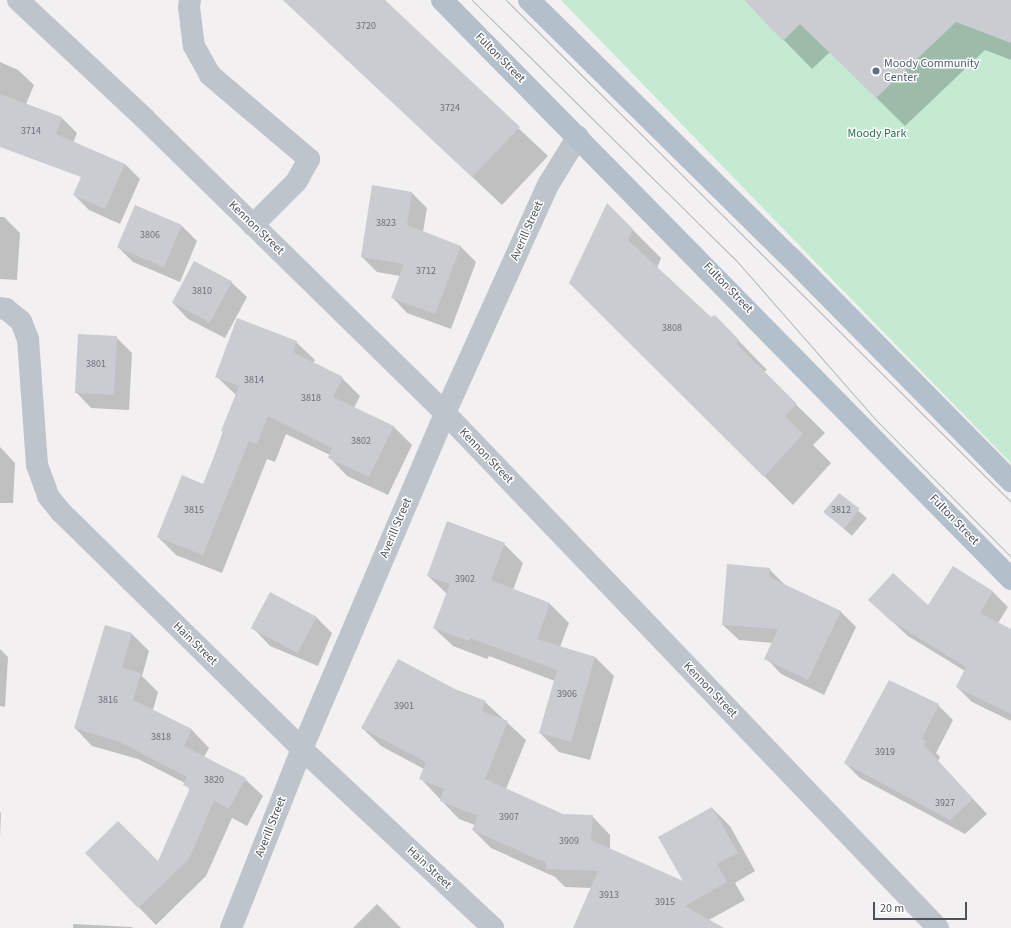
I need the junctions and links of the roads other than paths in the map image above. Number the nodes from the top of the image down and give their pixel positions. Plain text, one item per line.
1 (18, 0) edge
2 (190, 0) edge
3 (442, 0) edge
4 (528, 0) edge
5 (578, 136) junction
6 (253, 225) junction
7 (0, 308) edge
8 (445, 413) junction
9 (1011, 482) edge
10 (1011, 579) edge
11 (302, 749) junction
12 (231, 928) edge
13 (493, 928) edge
14 (938, 928) edge

1 - 6 street, Kennon Street
2 - 6 street
3 - 5 main road, Fulton Street
4 - 9 main road
5 - 8 street, Averill Street
5 - 10 main road, Fulton Street
6 - 8 street, Kennon Street
7 - 11 street, Hain Street
8 - 11 street, Averill Street
8 - 14 street, Kennon Street
11 - 12 street, Averill Street
11 - 13 street, Hain Street

